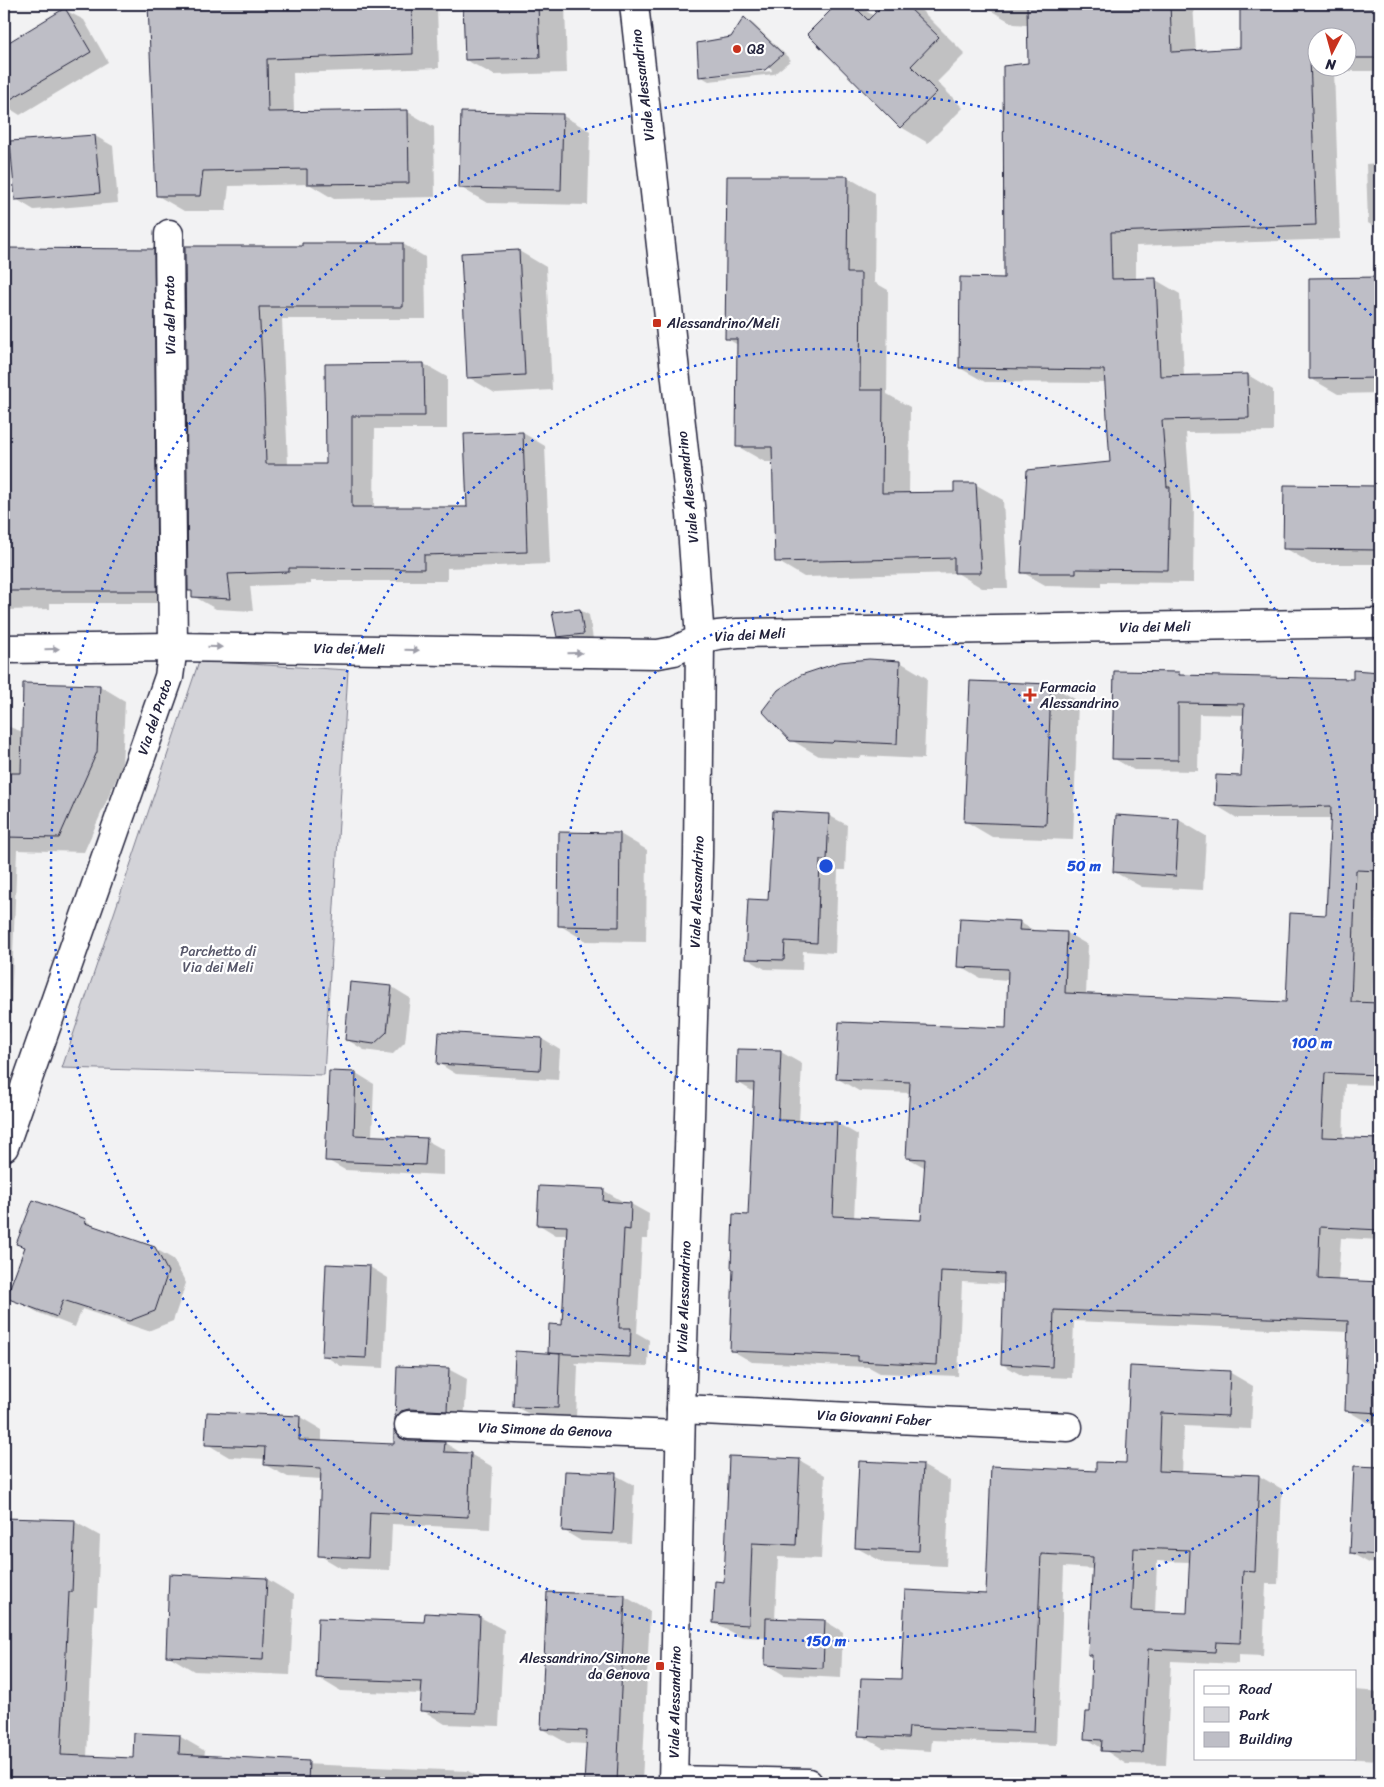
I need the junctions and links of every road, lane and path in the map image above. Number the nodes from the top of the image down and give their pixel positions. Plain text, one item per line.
1 (634, 4) edge
2 (169, 234) dead end
3 (1380, 623) edge
4 (700, 639) junction
5 (173, 646) junction
6 (4, 649) edge
7 (4, 1148) edge
8 (680, 1422) junction
9 (409, 1424) dead end
10 (1068, 1427) dead end
11 (673, 1781) edge
12 (808, 1783) edge

1 - 4 street, Viale Alessandrino
2 - 5 street, Via del Prato
3 - 4 street, Via dei Meli
5 -> 4 street, Via dei Meli
4 - 8 street, Viale Alessandrino
6 -> 5 street, Via dei Meli
5 - 7 street, Via del Prato
8 - 9 street, Via Simone da Genova
8 - 10 street, Via Giovanni Faber
8 - 11 street, Viale Alessandrino
11 - 12 street

